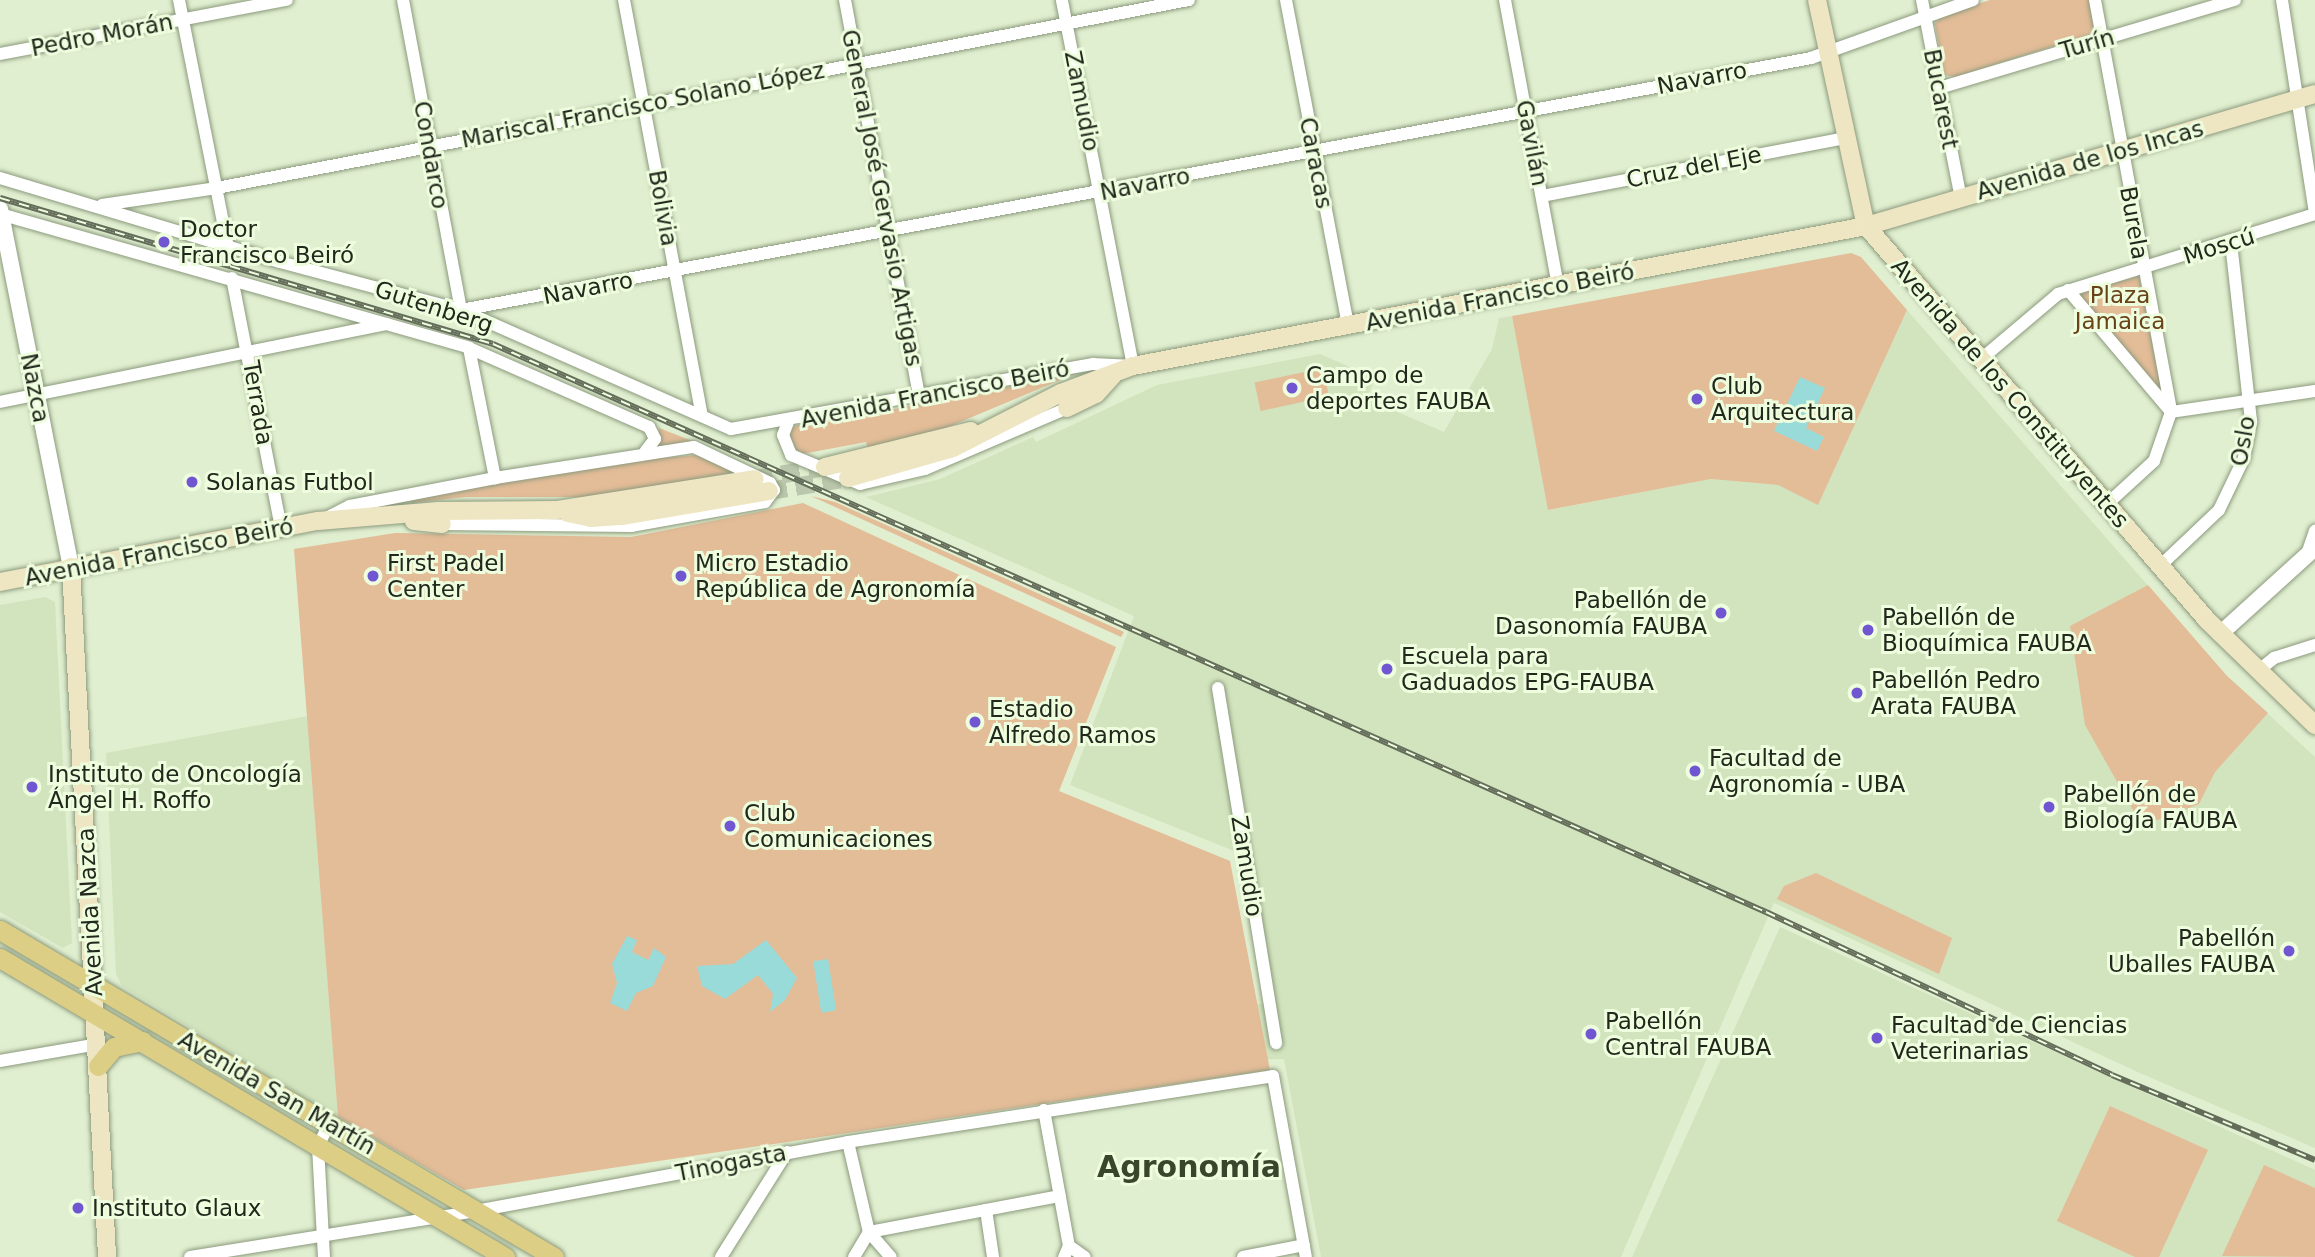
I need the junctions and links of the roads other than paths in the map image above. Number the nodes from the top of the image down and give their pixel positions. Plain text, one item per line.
1 (179, 0) edge
2 (287, 0) edge
3 (403, 0) edge
4 (624, 0) edge
5 (845, 0) edge
6 (1062, 0) edge
7 (1189, 0) edge
8 (1286, 0) edge
9 (1505, 0) edge
10 (1817, 0) edge
11 (1922, 0) edge
12 (1973, 0) edge
13 (2095, 0) edge
14 (2235, 0) edge
15 (2282, 0) edge
16 (1926, 18) junction
17 (182, 20) junction
18 (1066, 24) junction
19 (2103, 39) junction
20 (1828, 52) junction
21 (0, 54) edge
22 (858, 64) junction
23 (1939, 88) junction
24 (2315, 94) edge
25 (2296, 100) junction
26 (645, 105) junction
27 (1526, 111) junction
28 (1846, 138) junction
29 (430, 145) junction
30 (2122, 151) junction
31 (1313, 152) junction
32 (0, 178) edge
33 (217, 188) junction
34 (1101, 192) junction
35 (1542, 196) junction
36 (1961, 198) junction
37 (97, 206) junction
38 (2315, 214) edge
39 (1, 219) edge
40 (1866, 226) junction
41 (889, 232) junction
42 (2231, 244) junction
43 (228, 247) junction
44 (2141, 268) junction
45 (674, 272) junction
46 (232, 278) junction
47 (1558, 286) junction
48 (2068, 290) junction
49 (461, 310) junction
50 (389, 323) junction
51 (1348, 326) junction
52 (469, 348) junction
53 (250, 354) junction
54 (1980, 360) junction
55 (1133, 366) junction
56 (1115, 372) junction
57 (2315, 391) edge
58 (36, 394) junction
59 (919, 397) junction
60 (0, 402) edge
61 (2249, 403) junction
62 (1067, 408) joint
63 (2171, 412) junction
64 (702, 415) junction
65 (788, 422) junction
66 (1002, 424) junction
67 (736, 429) joint
68 (645, 452) junction
69 (825, 467) tunnel mouth
70 (495, 478) junction
71 (848, 478) tunnel mouth
72 (762, 485) tunnel mouth
73 (2106, 505) junction
74 (383, 518) junction
75 (318, 522) junction
76 (442, 524) joint
77 (281, 528) junction
78 (2315, 531) edge
79 (2311, 552) edge
80 (2160, 566) junction
81 (71, 567) junction
82 (0, 582) edge
83 (2220, 635) junction
84 (2315, 645) edge
85 (2258, 671) junction
86 (1219, 688) dead end
87 (2315, 725) edge
88 (0, 930) edge
89 (0, 958) edge
90 (94, 985) junction
91 (96, 1014) junction
92 (142, 1041) junction
93 (1276, 1043) dead end
94 (98, 1044) junction
95 (0, 1061) edge
96 (98, 1066) junction
97 (1044, 1110) junction
98 (329, 1124) junction
99 (848, 1142) junction
100 (318, 1146) junction
101 (788, 1153) junction
102 (1060, 1196) junction
103 (986, 1210) junction
104 (476, 1211) junction
105 (435, 1216) junction
106 (869, 1232) junction
107 (323, 1234) junction
108 (1305, 1251) edge
109 (1067, 1252) edge
110 (107, 1257) edge
111 (190, 1257) edge
112 (324, 1257) edge
113 (505, 1257) edge
114 (554, 1257) edge
115 (721, 1257) edge
116 (854, 1257) edge
117 (891, 1257) edge
118 (993, 1257) edge
119 (1085, 1257) edge
120 (1243, 1257) edge

1 - 17 street
2 - 17 street, Pedro Morán
3 - 29 street, Condarco
4 - 26 street, Bolivia
5 - 22 street, General José Gervasio Artigas
6 - 18 street, Zamudio
7 - 18 street, Mariscal Francisco Solano López
8 - 31 street, Caracas
9 - 27 street, Gavilán
10 - 20 main road, Avenida de los Constituyentes
11 - 16 street, Bucarest
12 - 16 street, Navarro
13 - 19 street, Burela
14 - 19 street, Turín
15 - 25 street
16 - 20 street, Navarro
16 - 23 street, Bucarest
17 - 21 street, Pedro Morán
17 - 33 street
18 - 22 street, Mariscal Francisco Solano López
18 - 34 street, Zamudio
19 - 23 street, Turín
19 - 30 street, Burela
20 - 27 street, Navarro
20 - 28 main road, Avenida de los Constituyentes
22 - 26 street, Mariscal Francisco Solano López
22 - 41 street, General José Gervasio Artigas
23 - 36 street, Bucarest
24 - 25 main road, Avenida de los Incas
25 - 30 main road, Avenida de los Incas
25 - 38 street
26 - 29 street, Mariscal Francisco Solano López
26 - 45 street, Bolivia
27 - 31 street, Navarro
27 - 35 street, Gavilán
28 - 35 street, Cruz del Eje
28 - 40 main road, Avenida de los Constituyentes
29 - 33 street, Mariscal Francisco Solano López
29 - 49 street, Condarco
30 - 36 main road, Avenida de los Incas
30 - 44 street, Burela
31 - 34 street, Navarro
31 - 51 street, Caracas
32 - 37 street, Gutenberg
33 - 37 street, Mariscal Francisco Solano López
33 - 43 street
34 - 41 street, Navarro
34 - 55 street, Zamudio
35 - 47 street, Gavilán
36 - 40 main road, Avenida de los Incas
37 - 43 street, Gutenberg
38 - 42 street, Moscú
39 - 46 street, Gutenberg
39 - 58 street, Nazca
40 - 47 main road, Avenida Francisco Beiró
40 - 54 main road, Avenida de los Constituyentes
41 - 45 street, Navarro
41 - 59 street, General José Gervasio Artigas
42 - 44 street, Moscú
42 - 61 street, Oslo
43 - 49 street, Gutenberg
44 - 48 street, Moscú
44 - 63 street, Burela
45 - 49 street, Navarro
45 - 64 street, Bolivia
46 - 50 street, Gutenberg
46 - 53 street, Terrada
47 - 51 main road, Avenida Francisco Beiró
48 - 54 street, Moscú
48 - 63 street
49 - 64 street, Gutenberg
50 - 52 street, Gutenberg
50 - 53 street
51 - 55 main road, Avenida Francisco Beiró
52 - 68 street, Gutenberg
52 - 70 street
53 - 58 street
53 - 77 street, Terrada
54 - 73 main road, Avenida de los Constituyentes
55 - 56 main road, Avenida Francisco Beiró
55 - 59 street, Avenida Francisco Beiró
56 - 62 main road
56 - 66 main road, Avenida Francisco Beiró
57 - 61 street
58 - 60 street
58 - 81 street, Nazca
59 - 65 street, Avenida Francisco Beiró
61 - 63 street
61 - 80 street, Oslo
62 - 65 street
63 - 73 street
64 - 67 street, Gutenberg
65 - 67 street, Avenida Francisco Beiró
66 - 69 main road
66 - 71 main road
68 - 70 street, Avenida Francisco Beiró
68 - 76 street, Avenida Francisco Beiró
70 - 75 street, Avenida Francisco Beiró
72 - 74 main road
73 - 80 main road, Avenida de los Constituyentes
74 - 75 main road, Avenida Francisco Beiró
74 - 76 main road
75 - 77 main road, Avenida Francisco Beiró
77 - 81 main road, Avenida Francisco Beiró
78 - 79 street
79 - 83 street
80 - 83 main road, Avenida de los Constituyentes
81 - 82 main road, Avenida Francisco Beiró
81 - 90 main road, Avenida Nazca
83 - 85 main road, Avenida de los Constituyentes
84 - 85 street
85 - 87 main road, Avenida de los Constituyentes
86 - 93 street, Zamudio
88 - 90 main road, Avenida San Martín
89 - 91 main road, Avenida San Martín
90 - 91 main road, Avenida Nazca
90 - 98 main road, Avenida San Martín
91 - 92 main road, Avenida San Martín
91 - 94 main road, Avenida Nazca
92 - 96 main road
92 - 100 main road, Avenida San Martín
94 - 95 street
94 - 96 main road, Avenida Nazca
96 - 110 main road, Avenida Nazca
97 - 99 street, Tinogasta
97 - 102 street
97 - 108 street, Tinogasta
98 - 100 street
98 - 104 main road, Avenida San Martín
99 - 101 street, Tinogasta
99 - 106 street
100 - 105 main road, Avenida San Martín
100 - 107 street
101 - 104 street, Tinogasta
101 - 115 street
102 - 103 street
102 - 109 street
103 - 106 street
103 - 118 street
104 - 105 street, Tinogasta
104 - 114 main road, Avenida San Martín
105 - 107 street, Tinogasta
105 - 113 main road, Avenida San Martín
106 - 116 street
106 - 117 street
107 - 111 street, Tinogasta
107 - 112 street
108 - 120 street
109 - 119 street

